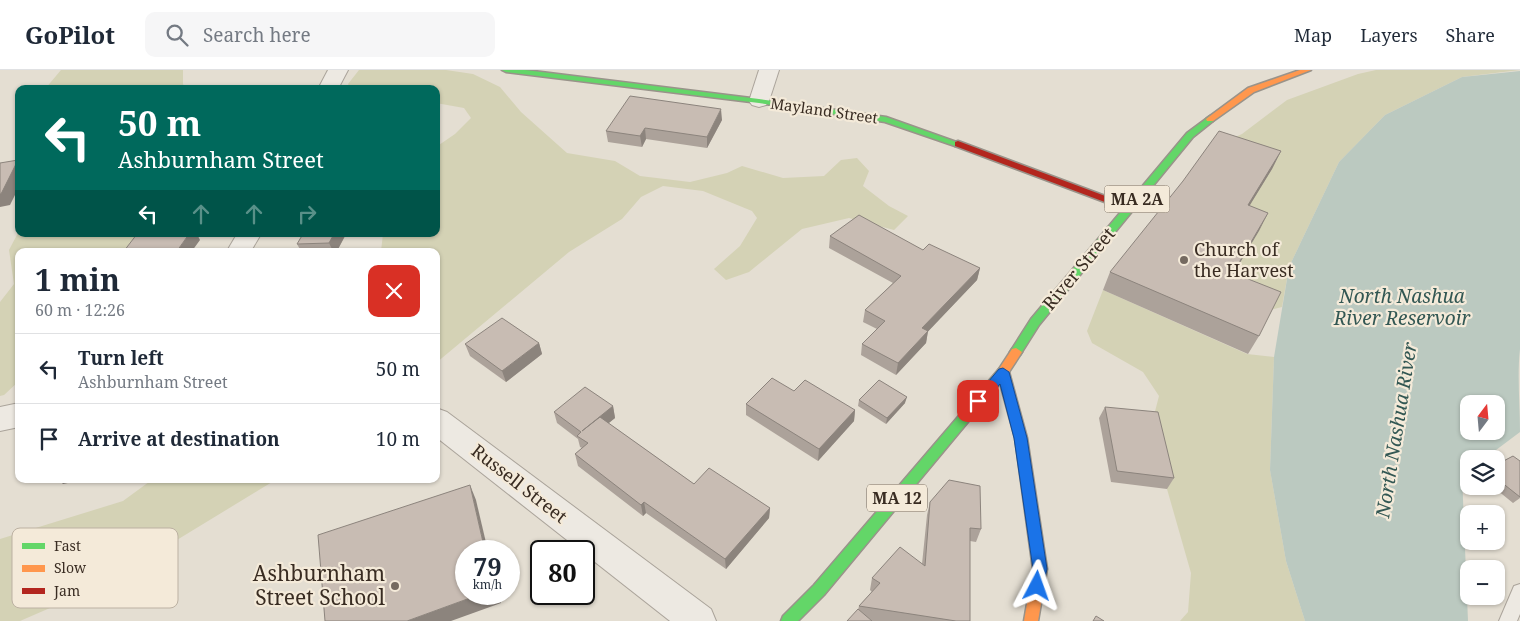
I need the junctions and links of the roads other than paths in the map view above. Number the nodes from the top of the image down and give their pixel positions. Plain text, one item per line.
1 (338, 70) edge
2 (506, 70) edge
3 (769, 70) edge
4 (1297, 71) edge
5 (330, 85) edge
6 (758, 101) junction
7 (1129, 208) junction
8 (247, 237) edge
9 (241, 248) edge
10 (1003, 372) junction
11 (15, 416) edge
12 (0, 419) edge
13 (440, 423) edge
14 (1520, 592) edge
15 (698, 621) edge
16 (788, 621) edge
17 (1031, 621) edge
18 (1508, 621) edge

1 - 5 street
2 - 6 main road, Mayland Street
3 - 6 street
4 - 7 main road, River Street / MA 2A
6 - 7 main road, Mayland Street
7 - 10 main road, River Street / MA 2A
8 - 9 street
10 - 16 main road, MA 12
10 - 17 main road
11 - 12 street
13 - 15 street, Russell Street
14 - 18 lane

